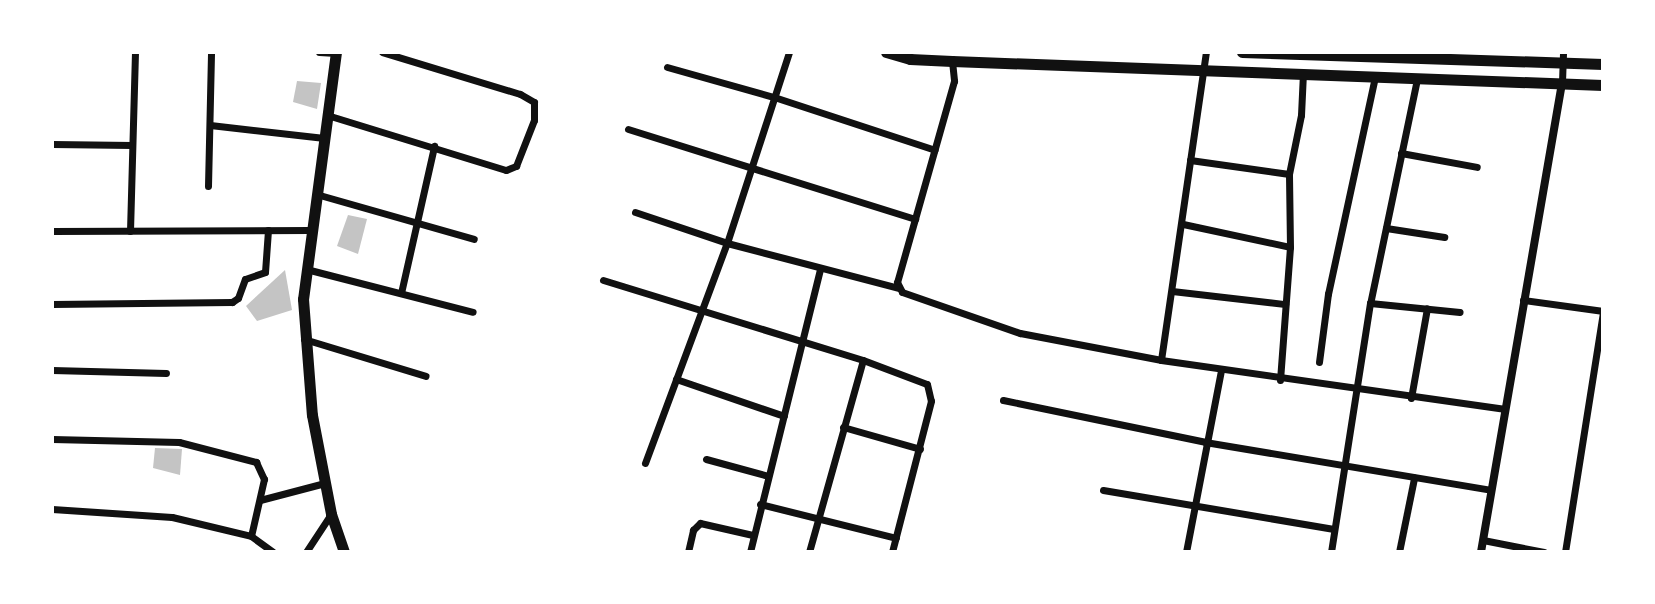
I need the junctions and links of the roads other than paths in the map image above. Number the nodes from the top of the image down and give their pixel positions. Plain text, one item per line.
1 (135, 52) edge
2 (211, 52) edge
3 (319, 52) edge
4 (336, 52) edge
5 (382, 52) edge
6 (789, 52) edge
7 (886, 52) edge
8 (1206, 52) edge
9 (1242, 52) edge
10 (1249, 52) edge
11 (1457, 56) edge
12 (1563, 58) edge
13 (952, 61) junction
14 (1603, 64) edge
15 (667, 67) dead end
16 (1202, 69) junction
17 (1303, 73) junction
18 (1375, 77) junction
19 (1417, 79) junction
20 (1562, 82) junction
21 (1603, 85) edge
22 (774, 97) junction
23 (327, 115) junction
24 (210, 125) junction
25 (628, 129) dead end
26 (324, 138) junction
27 (52, 144) edge
28 (132, 145) junction
29 (434, 146) junction
30 (935, 150) junction
31 (1401, 153) junction
32 (1190, 160) junction
33 (1477, 167) dead end
34 (751, 168) junction
35 (1289, 174) junction
36 (208, 186) dead end
37 (316, 194) junction
38 (635, 212) dead end
39 (915, 219) junction
40 (415, 220) junction
41 (1183, 224) junction
42 (1386, 228) junction
43 (268, 230) junction
44 (310, 230) junction
45 (52, 231) edge
46 (130, 231) junction
47 (1444, 237) dead end
48 (474, 239) dead end
49 (727, 243) junction
50 (1290, 247) junction
51 (306, 269) junction
52 (820, 269) junction
53 (603, 280) dead end
54 (898, 288) junction
55 (1172, 291) junction
56 (401, 293) junction
57 (1523, 300) junction
58 (1370, 303) junction
59 (52, 304) edge
60 (1285, 304) junction
61 (1427, 308) junction
62 (702, 309) junction
63 (473, 312) dead end
64 (1460, 312) dead end
65 (1603, 312) edge
66 (304, 339) junction
67 (804, 344) junction
68 (863, 360) junction
69 (1161, 360) junction
70 (1319, 362) dead end
71 (52, 370) edge
72 (1221, 370) junction
73 (166, 373) dead end
74 (1598, 375) edge
75 (426, 376) dead end
76 (676, 379) junction
77 (1280, 380) junction
78 (1354, 391) junction
79 (1411, 398) junction
80 (1003, 400) dead end
81 (1504, 409) junction
82 (784, 416) junction
83 (843, 427) junction
84 (52, 439) edge
85 (1205, 442) junction
86 (920, 449) junction
87 (706, 459) dead end
88 (645, 463) dead end
89 (1344, 466) junction
90 (768, 476) junction
91 (1414, 478) junction
92 (325, 483) junction
93 (1103, 490) dead end
94 (1491, 490) junction
95 (260, 500) junction
96 (1193, 503) junction
97 (760, 504) junction
98 (52, 509) edge
99 (331, 514) junction
100 (818, 519) junction
101 (1334, 529) junction
102 (753, 535) junction
103 (251, 536) junction
104 (896, 538) junction
105 (1483, 540) junction
106 (273, 552) edge
107 (306, 552) edge
108 (344, 552) edge
109 (688, 552) edge
110 (750, 552) edge
111 (809, 552) edge
112 (892, 552) edge
113 (1186, 552) edge
114 (1331, 552) edge
115 (1399, 552) edge
116 (1481, 552) edge
117 (1544, 552) edge
118 (1565, 552) edge

1 - 28 street
2 - 24 street
3 - 4 street
4 - 23 main road
5 - 29 street
6 - 22 street
7 - 13 main road
8 - 16 street
9 - 10 main road
10 - 11 main road
11 - 12 main road
12 - 14 main road
12 - 20 street
13 - 16 main road
13 - 30 street
15 - 22 street
16 - 17 main road
16 - 32 street
17 - 18 main road
17 - 35 street
18 - 19 main road
18 - 70 street
19 - 20 main road
19 - 31 street
20 - 21 main road
20 - 57 street
22 - 30 street
22 - 34 street
23 - 26 main road
23 - 29 street
24 - 26 street
24 - 36 street
25 - 34 street
26 - 37 main road
27 - 28 street
28 - 46 street
29 - 40 street
30 - 39 street
31 - 33 street
31 - 42 street
32 - 35 street
32 - 41 street
34 - 39 street
34 - 49 street
35 - 50 street
37 - 40 street
37 - 44 main road
38 - 49 street
39 - 54 street
40 - 48 street
40 - 56 street
41 - 50 street
41 - 55 street
42 - 47 street
42 - 58 street
43 - 44 street
43 - 46 street
43 - 59 street
44 - 51 main road
45 - 46 street
49 - 52 street
49 - 62 street
50 - 60 street
51 - 56 street
51 - 66 main road
52 - 54 street
52 - 67 street
53 - 62 street
54 - 69 street
55 - 60 street
55 - 69 street
56 - 63 street
57 - 65 street
57 - 81 street
58 - 61 street
58 - 78 street
60 - 77 street
61 - 64 street
61 - 79 street
62 - 67 street
62 - 76 street
65 - 74 street
66 - 75 street
66 - 92 main road
67 - 68 street
67 - 82 street
68 - 83 street
68 - 86 street
69 - 72 street
71 - 73 street
72 - 77 street
72 - 85 street
74 - 118 street
76 - 82 street
76 - 88 street
77 - 78 street
78 - 79 street
78 - 89 street
79 - 81 street
80 - 85 street
81 - 94 street
82 - 90 street
83 - 86 street
83 - 100 street
84 - 95 street
85 - 89 street
85 - 96 street
86 - 104 street
87 - 90 street
89 - 91 street
89 - 101 street
90 - 97 street
91 - 94 street
91 - 115 street
92 - 95 street
92 - 99 main road
93 - 96 street
94 - 105 street
95 - 103 street
96 - 101 street
96 - 113 street
97 - 100 street
97 - 102 street
98 - 103 street
99 - 107 street
99 - 108 main road
100 - 104 street
100 - 111 street
101 - 114 street
102 - 109 street
102 - 110 street
103 - 106 street
104 - 112 street
105 - 116 street
105 - 117 street

